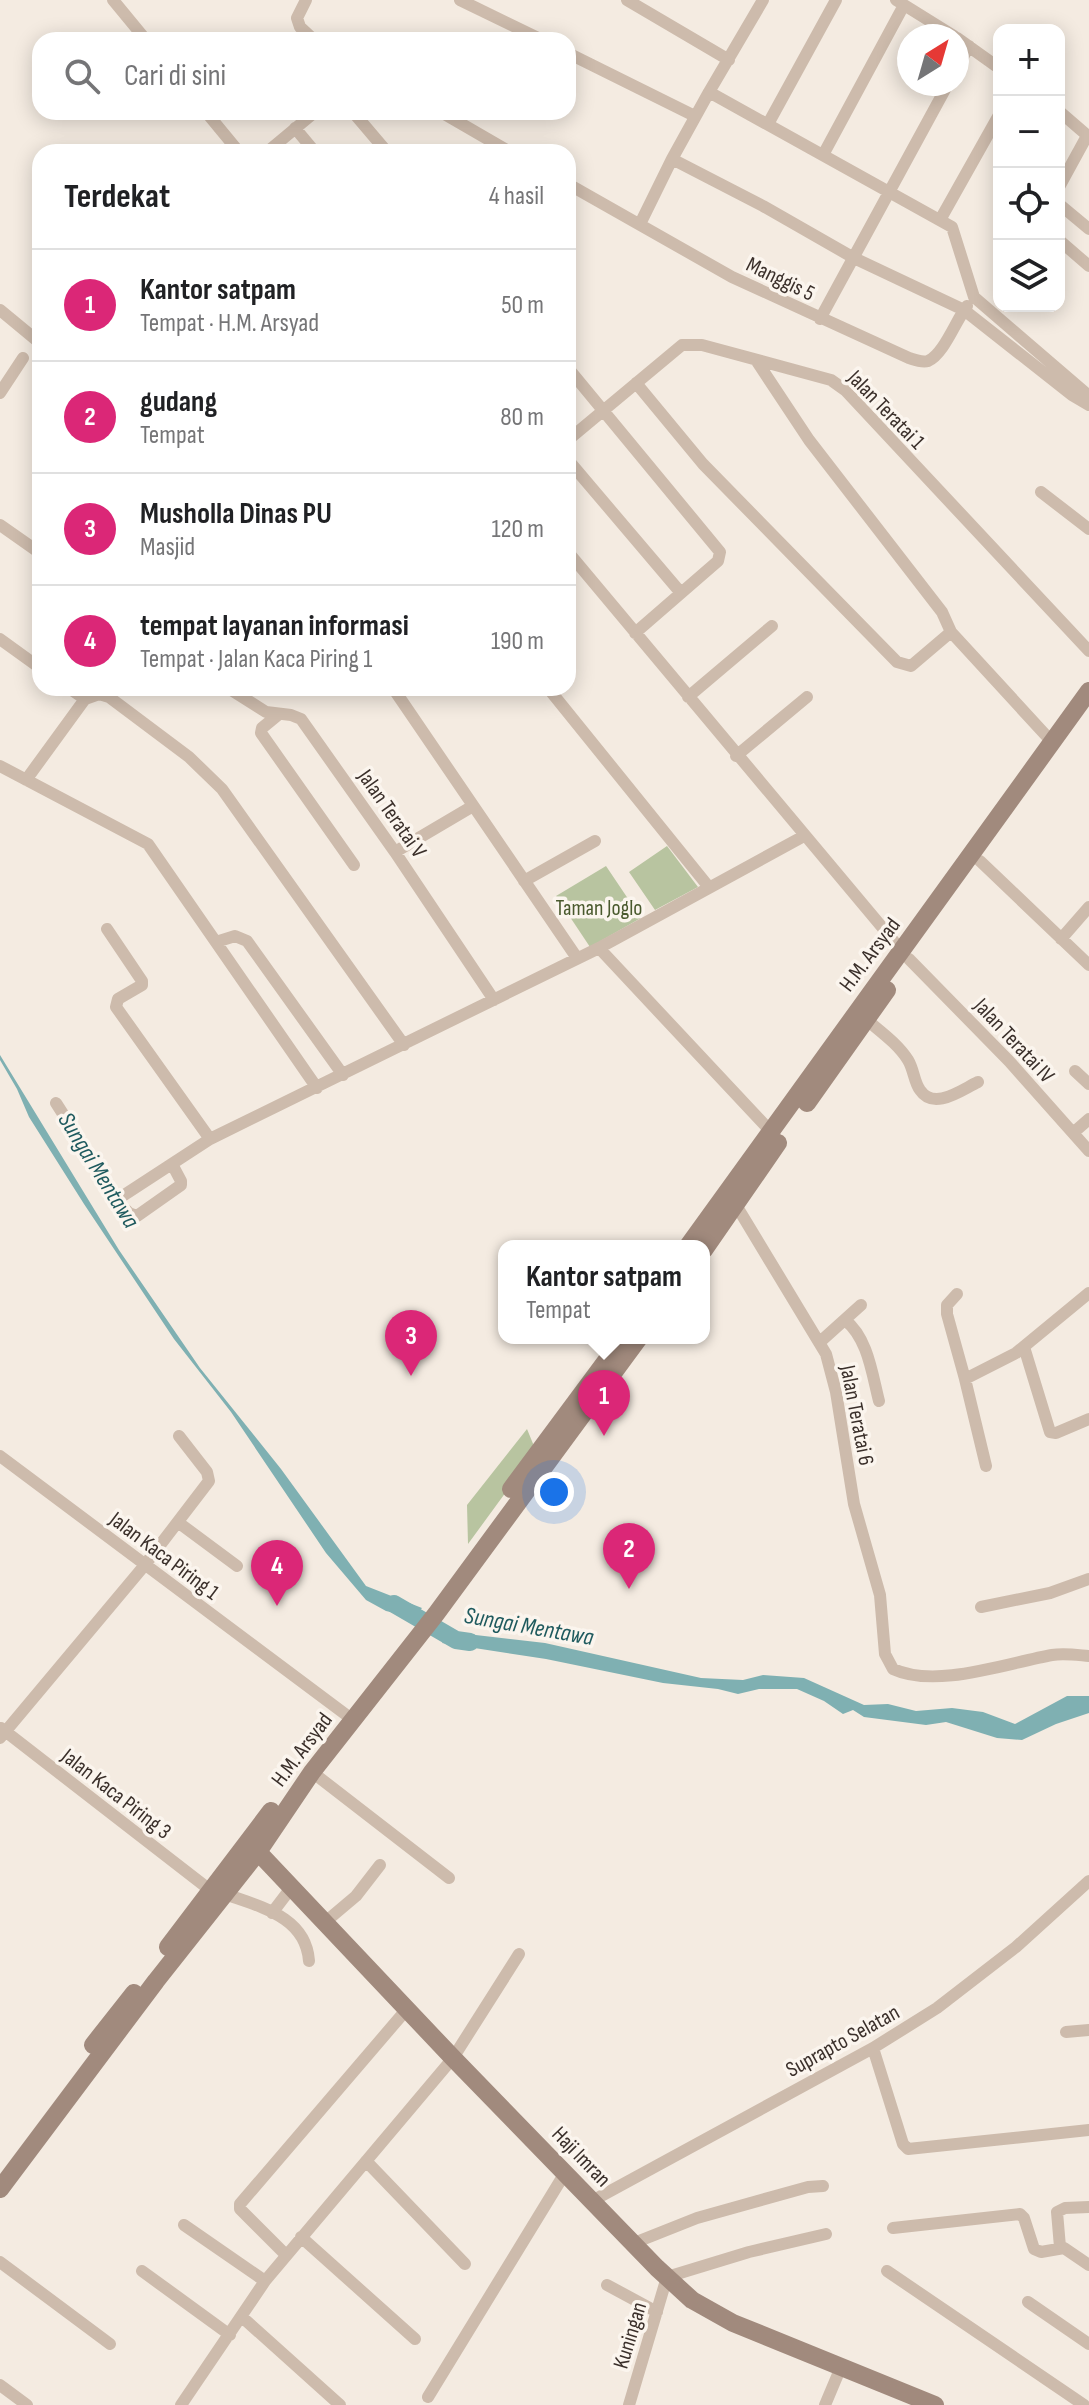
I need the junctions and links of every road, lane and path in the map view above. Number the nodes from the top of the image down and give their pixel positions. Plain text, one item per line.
1 (113, 0) edge
2 (306, 0) edge
3 (460, 0) edge
4 (627, 0) edge
5 (763, 0) edge
6 (836, 0) edge
7 (900, 2) edge
8 (935, 24) edge
9 (139, 32) edge
10 (305, 32) edge
11 (526, 32) edge
12 (969, 46) edge
13 (576, 57) edge
14 (729, 60) junction
15 (993, 64) edge
16 (709, 92) junction
17 (941, 96) edge
18 (695, 116) junction
19 (1065, 116) edge
20 (213, 120) edge
21 (305, 120) edge
22 (360, 120) edge
23 (454, 120) edge
24 (768, 124) junction
25 (993, 126) edge
26 (295, 128) junction
27 (1088, 137) edge
28 (232, 144) edge
29 (276, 144) edge
30 (308, 144) edge
31 (380, 144) edge
32 (496, 144) edge
33 (823, 155) junction
34 (672, 159) junction
35 (1065, 177) edge
36 (576, 188) edge
37 (889, 192) junction
38 (1065, 209) edge
39 (940, 220) junction
40 (640, 224) junction
41 (1089, 229) edge
42 (1065, 245) edge
43 (854, 258) junction
44 (1089, 266) edge
45 (974, 297) junction
46 (0, 310) edge
47 (964, 310) junction
48 (820, 319) junction
49 (32, 336) edge
50 (23, 358) dead end
51 (756, 360) junction
52 (576, 378) edge
53 (636, 383) junction
54 (2, 384) edge
55 (1089, 396) edge
56 (1089, 405) edge
57 (603, 411) junction
58 (576, 433) edge
59 (576, 469) edge
60 (1041, 492) dead end
61 (0, 525) edge
62 (1089, 529) edge
63 (32, 547) edge
64 (576, 562) edge
65 (681, 593) junction
66 (772, 626) dead end
67 (951, 632) junction
68 (635, 633) junction
69 (1, 643) edge
70 (1089, 651) edge
71 (32, 663) edge
72 (1089, 691) edge
73 (76, 696) edge
74 (106, 696) edge
75 (240, 696) edge
76 (398, 696) edge
77 (554, 696) edge
78 (688, 697) junction
79 (807, 697) dead end
80 (1089, 708) edge
81 (279, 714) junction
82 (1052, 742) junction
83 (736, 756) junction
84 (0, 766) edge
85 (26, 780) junction
86 (473, 806) junction
87 (804, 836) junction
88 (595, 841) dead end
89 (395, 852) junction
90 (980, 861) junction
91 (354, 865) dead end
92 (524, 881) junction
93 (708, 886) junction
94 (1089, 907) edge
95 (107, 929) dead end
96 (1061, 939) junction
97 (216, 942) junction
98 (599, 948) junction
99 (906, 955) junction
100 (577, 958) junction
101 (1089, 965) edge
102 (494, 1000) junction
103 (867, 1020) junction
104 (404, 1045) junction
105 (1075, 1071) dead end
106 (343, 1075) junction
107 (978, 1082) dead end
108 (1089, 1084) edge
109 (317, 1088) junction
110 (56, 1103) dead end
111 (1089, 1119) edge
112 (1073, 1133) junction
113 (776, 1137) junction
114 (210, 1139) junction
115 (1089, 1151) edge
116 (172, 1164) junction
117 (118, 1199) junction
118 (736, 1205) junction
119 (693, 1240) edge
120 (710, 1242) edge
121 (1089, 1293) edge
122 (957, 1294) dead end
123 (861, 1305) dead end
124 (845, 1320) junction
125 (821, 1341) junction
126 (619, 1344) edge
127 (634, 1344) edge
128 (1024, 1347) junction
129 (965, 1379) junction
130 (879, 1401) dead end
131 (1089, 1419) edge
132 (179, 1436) dead end
133 (0, 1456) edge
134 (986, 1466) dead end
135 (179, 1523) junction
136 (144, 1566) junction
137 (237, 1566) dead end
138 (1089, 1579) edge
139 (981, 1607) dead end
140 (431, 1611) junction
141 (417, 1629) junction
142 (1089, 1656) edge
143 (345, 1714) junction
144 (2, 1733) edge
145 (312, 1772) junction
146 (258, 1852) junction
147 (380, 1865) dead end
148 (449, 1878) dead end
149 (1089, 1881) edge
150 (291, 1888) junction
151 (218, 1892) junction
152 (272, 1913) junction
153 (324, 1923) junction
154 (519, 1954) dead end
155 (309, 1961) dead end
156 (151, 1978) junction
157 (407, 2009) junction
158 (1089, 2030) edge
159 (1066, 2032) dead end
160 (873, 2048) junction
161 (453, 2058) junction
162 (1089, 2130) edge
163 (366, 2161) junction
164 (0, 2169) edge
165 (565, 2173) junction
166 (823, 2186) dead end
167 (0, 2189) edge
168 (592, 2201) junction
169 (1089, 2207) edge
170 (184, 2225) dead end
171 (893, 2228) dead end
172 (826, 2234) dead end
173 (301, 2237) junction
174 (634, 2243) junction
175 (1060, 2247) junction
176 (286, 2255) junction
177 (0, 2262) edge
178 (465, 2264) dead end
179 (1089, 2265) edge
180 (142, 2271) dead end
181 (887, 2271) dead end
182 (667, 2277) junction
183 (265, 2281) junction
184 (607, 2285) dead end
185 (1028, 2302) dead end
186 (657, 2312) junction
187 (242, 2317) junction
188 (230, 2335) junction
189 (415, 2339) dead end
190 (110, 2344) dead end
191 (1089, 2344) edge
192 (841, 2367) junction
193 (0, 2385) edge
194 (428, 2397) dead end
195 (27, 2405) edge
196 (181, 2405) edge
197 (340, 2405) edge
198 (629, 2405) edge
199 (825, 2405) edge
200 (935, 2405) edge
201 (1084, 2405) edge

1 - 9 street
2 - 10 street
3 - 11 street
4 - 14 street
5 - 14 street
6 - 24 street
7 - 8 street
7 - 33 street
12 - 15 street
13 - 18 street
14 - 16 street
16 - 18 street
16 - 24 street
17 - 37 street
18 - 34 street
19 - 27 street
20 - 28 street
21 - 26 street
22 - 31 street
23 - 32 street
24 - 33 street
25 - 39 street
26 - 29 street
26 - 30 street
27 - 35 street
33 - 37 street
34 - 40 street
34 - 43 street
36 - 40 street, Manggis 5
37 - 39 street
37 - 43 street
38 - 41 street
39 - 45 street
40 - 48 street, Manggis 5
42 - 44 street
43 - 47 street
43 - 48 street
45 - 47 street, Manggis 5
45 - 55 street
46 - 49 street
47 - 48 street, Manggis 5
47 - 56 street
50 - 54 street
51 - 53 street, Jalan Teratai 1
51 - 67 street
51 - 70 street, Jalan Teratai 1
52 - 57 street
53 - 57 street, Jalan Teratai 1
53 - 67 street
57 - 58 street, Jalan Teratai 1
57 - 65 street
59 - 65 street
60 - 62 street
61 - 63 street
64 - 68 street, Jalan Teratai IV
65 - 68 street
66 - 78 street
67 - 82 street
68 - 78 street, Jalan Teratai IV
69 - 71 street
72 - 82 street, H.M. Arsyad
73 - 85 street
74 - 104 street
75 - 81 street, Jalan Teratai V
76 - 86 street
77 - 93 street
78 - 83 street, Jalan Teratai IV
79 - 83 street
80 - 90 street, H.M. Arsyad
81 - 89 street, Jalan Teratai V
81 - 91 street
82 - 99 street, H.M. Arsyad
83 - 87 street, Jalan Teratai IV
84 - 85 street
85 - 97 street
86 - 89 street
86 - 92 street
87 - 93 street
87 - 99 street, Jalan Teratai IV
88 - 92 street
89 - 102 street, Jalan Teratai V
90 - 96 street
90 - 99 street, H.M. Arsyad
92 - 100 street
93 - 98 street
94 - 96 street
95 - 114 street
96 - 101 street
97 - 106 street
97 - 109 street
98 - 100 street
98 - 113 street
99 - 103 street, H.M. Arsyad
99 - 112 street, Jalan Teratai IV
99 - 113 street, H.M. Arsyad
100 - 102 street
102 - 104 street
103 - 107 street
103 - 113 street, H.M. Arsyad
104 - 106 street
105 - 108 street
106 - 109 street
109 - 114 street
110 - 117 street
111 - 112 street
112 - 115 street, Jalan Teratai IV
113 - 118 street, H.M. Arsyad
113 - 119 street, H.M. Arsyad
114 - 116 street
116 - 117 street
116 - 117 street
118 - 120 street, H.M. Arsyad
118 - 125 street, Jalan Teratai 6
121 - 128 street
122 - 129 street
123 - 124 street
124 - 125 street
124 - 130 street
125 - 142 street, Jalan Teratai 6
126 - 140 street, H.M. Arsyad
127 - 140 street, H.M. Arsyad
128 - 129 street
128 - 131 street
129 - 134 street
132 - 135 street
133 - 136 street, Jalan Kaca Piring 1
135 - 136 street
135 - 137 street
136 - 143 street, Jalan Kaca Piring 1
136 - 144 street
138 - 139 street
140 - 141 street, H.M. Arsyad
141 - 143 street, H.M. Arsyad
141 - 145 street, H.M. Arsyad
143 - 151 street, H.M. Arsyad
144 - 151 street, Jalan Kaca Piring 3
145 - 146 street, H.M. Arsyad
145 - 148 street
146 - 150 street, Haji Imran
146 - 151 street, H.M. Arsyad
147 - 153 street
149 - 160 street, Suprapto Selatan
150 - 152 street
150 - 153 street, Haji Imran
151 - 152 street, Jalan Kaca Piring 3
151 - 156 street, H.M. Arsyad
152 - 155 street, Jalan Kaca Piring 3
153 - 157 street, Haji Imran
154 - 161 street
156 - 164 street, H.M. Arsyad
156 - 167 street, H.M. Arsyad
157 - 161 street, Haji Imran
157 - 176 street
158 - 159 street
160 - 162 street
160 - 168 street, Suprapto Selatan
161 - 163 street
161 - 165 street, Haji Imran
163 - 173 street
163 - 178 street
165 - 168 street, Haji Imran
165 - 194 street
166 - 174 street
168 - 174 street, Haji Imran
169 - 175 street
170 - 183 street
171 - 175 street
172 - 182 street
173 - 176 street
173 - 189 street
174 - 182 street, Haji Imran
175 - 179 street
176 - 183 street
177 - 190 street
180 - 188 street
181 - 201 street
182 - 186 street, Kuningan
182 - 192 street, Haji Imran
183 - 187 street
184 - 186 street
185 - 191 street
186 - 198 street, Kuningan
187 - 188 street
187 - 197 street
188 - 196 street
192 - 199 street
192 - 200 street, Haji Imran
193 - 195 street

